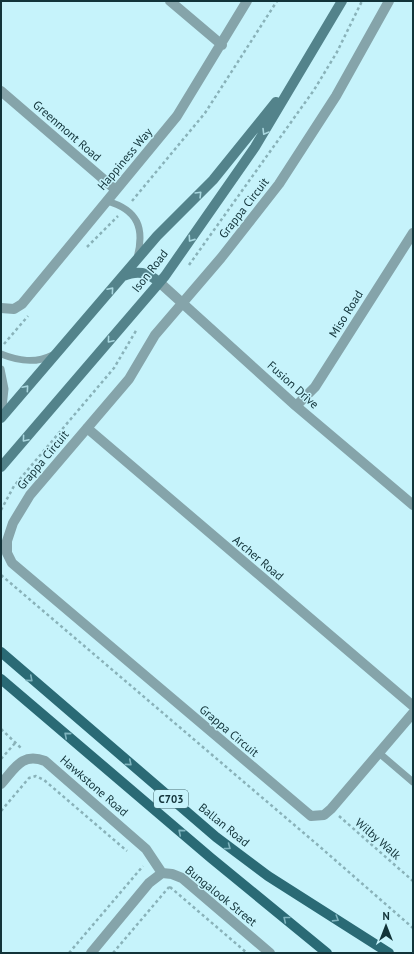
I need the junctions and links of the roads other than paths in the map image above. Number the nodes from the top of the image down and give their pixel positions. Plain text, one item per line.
1 (170, 1) edge
2 (247, 1) edge
3 (342, 1) edge
4 (389, 1) edge
5 (222, 45) junction
6 (299, 74) junction
7 (1, 91) edge
8 (116, 190) junction
9 (107, 201) junction
10 (413, 233) edge
11 (135, 262) junction
12 (123, 276) junction
13 (159, 282) junction
14 (183, 303) junction
15 (1, 308) edge
16 (1, 354) edge
17 (56, 354) junction
18 (1, 370) edge
19 (296, 406) junction
20 (1, 417) edge
21 (87, 428) junction
22 (1, 468) edge
23 (411, 499) edge
24 (1, 652) edge
25 (1, 679) edge
26 (413, 706) edge
27 (413, 713) edge
28 (379, 753) junction
29 (413, 782) edge
30 (1, 784) edge
31 (159, 874) junction
32 (91, 953) edge
33 (270, 953) edge
34 (328, 953) edge
35 (390, 953) edge

1 - 5 street
2 - 5 street, Happiness Way
3 - 6 main road, Ison Road
4 - 14 street, Grappa Circuit
5 - 8 street, Happiness Way
11 -> 6 main road, Ison Road
6 -> 13 main road, Ison Road
7 - 8 street, Greenmont Road
8 - 9 street, Happiness Way
9 - 11 lane
9 - 15 street, Happiness Way
10 - 19 street, Miso Road
11 - 12 main road, Ison Road
12 - 13 main road
17 -> 12 main road, Ison Road
13 - 14 street, Fusion Drive
13 -> 22 main road, Ison Road
14 - 19 street, Fusion Drive
14 - 21 street, Grappa Circuit
16 - 17 lane
20 -> 17 main road, Ison Road
18 - 20 lane
19 - 23 street, Fusion Drive
21 - 26 street, Archer Road
21 - 28 street, Grappa Circuit
24 -> 35 main road, Ballan Road / C703
34 -> 25 main road, C703
27 - 28 street, Grappa Circuit
28 - 29 lane
30 - 31 street, Hawkstone Road
31 - 32 street
31 - 33 street, Bungalook Street

